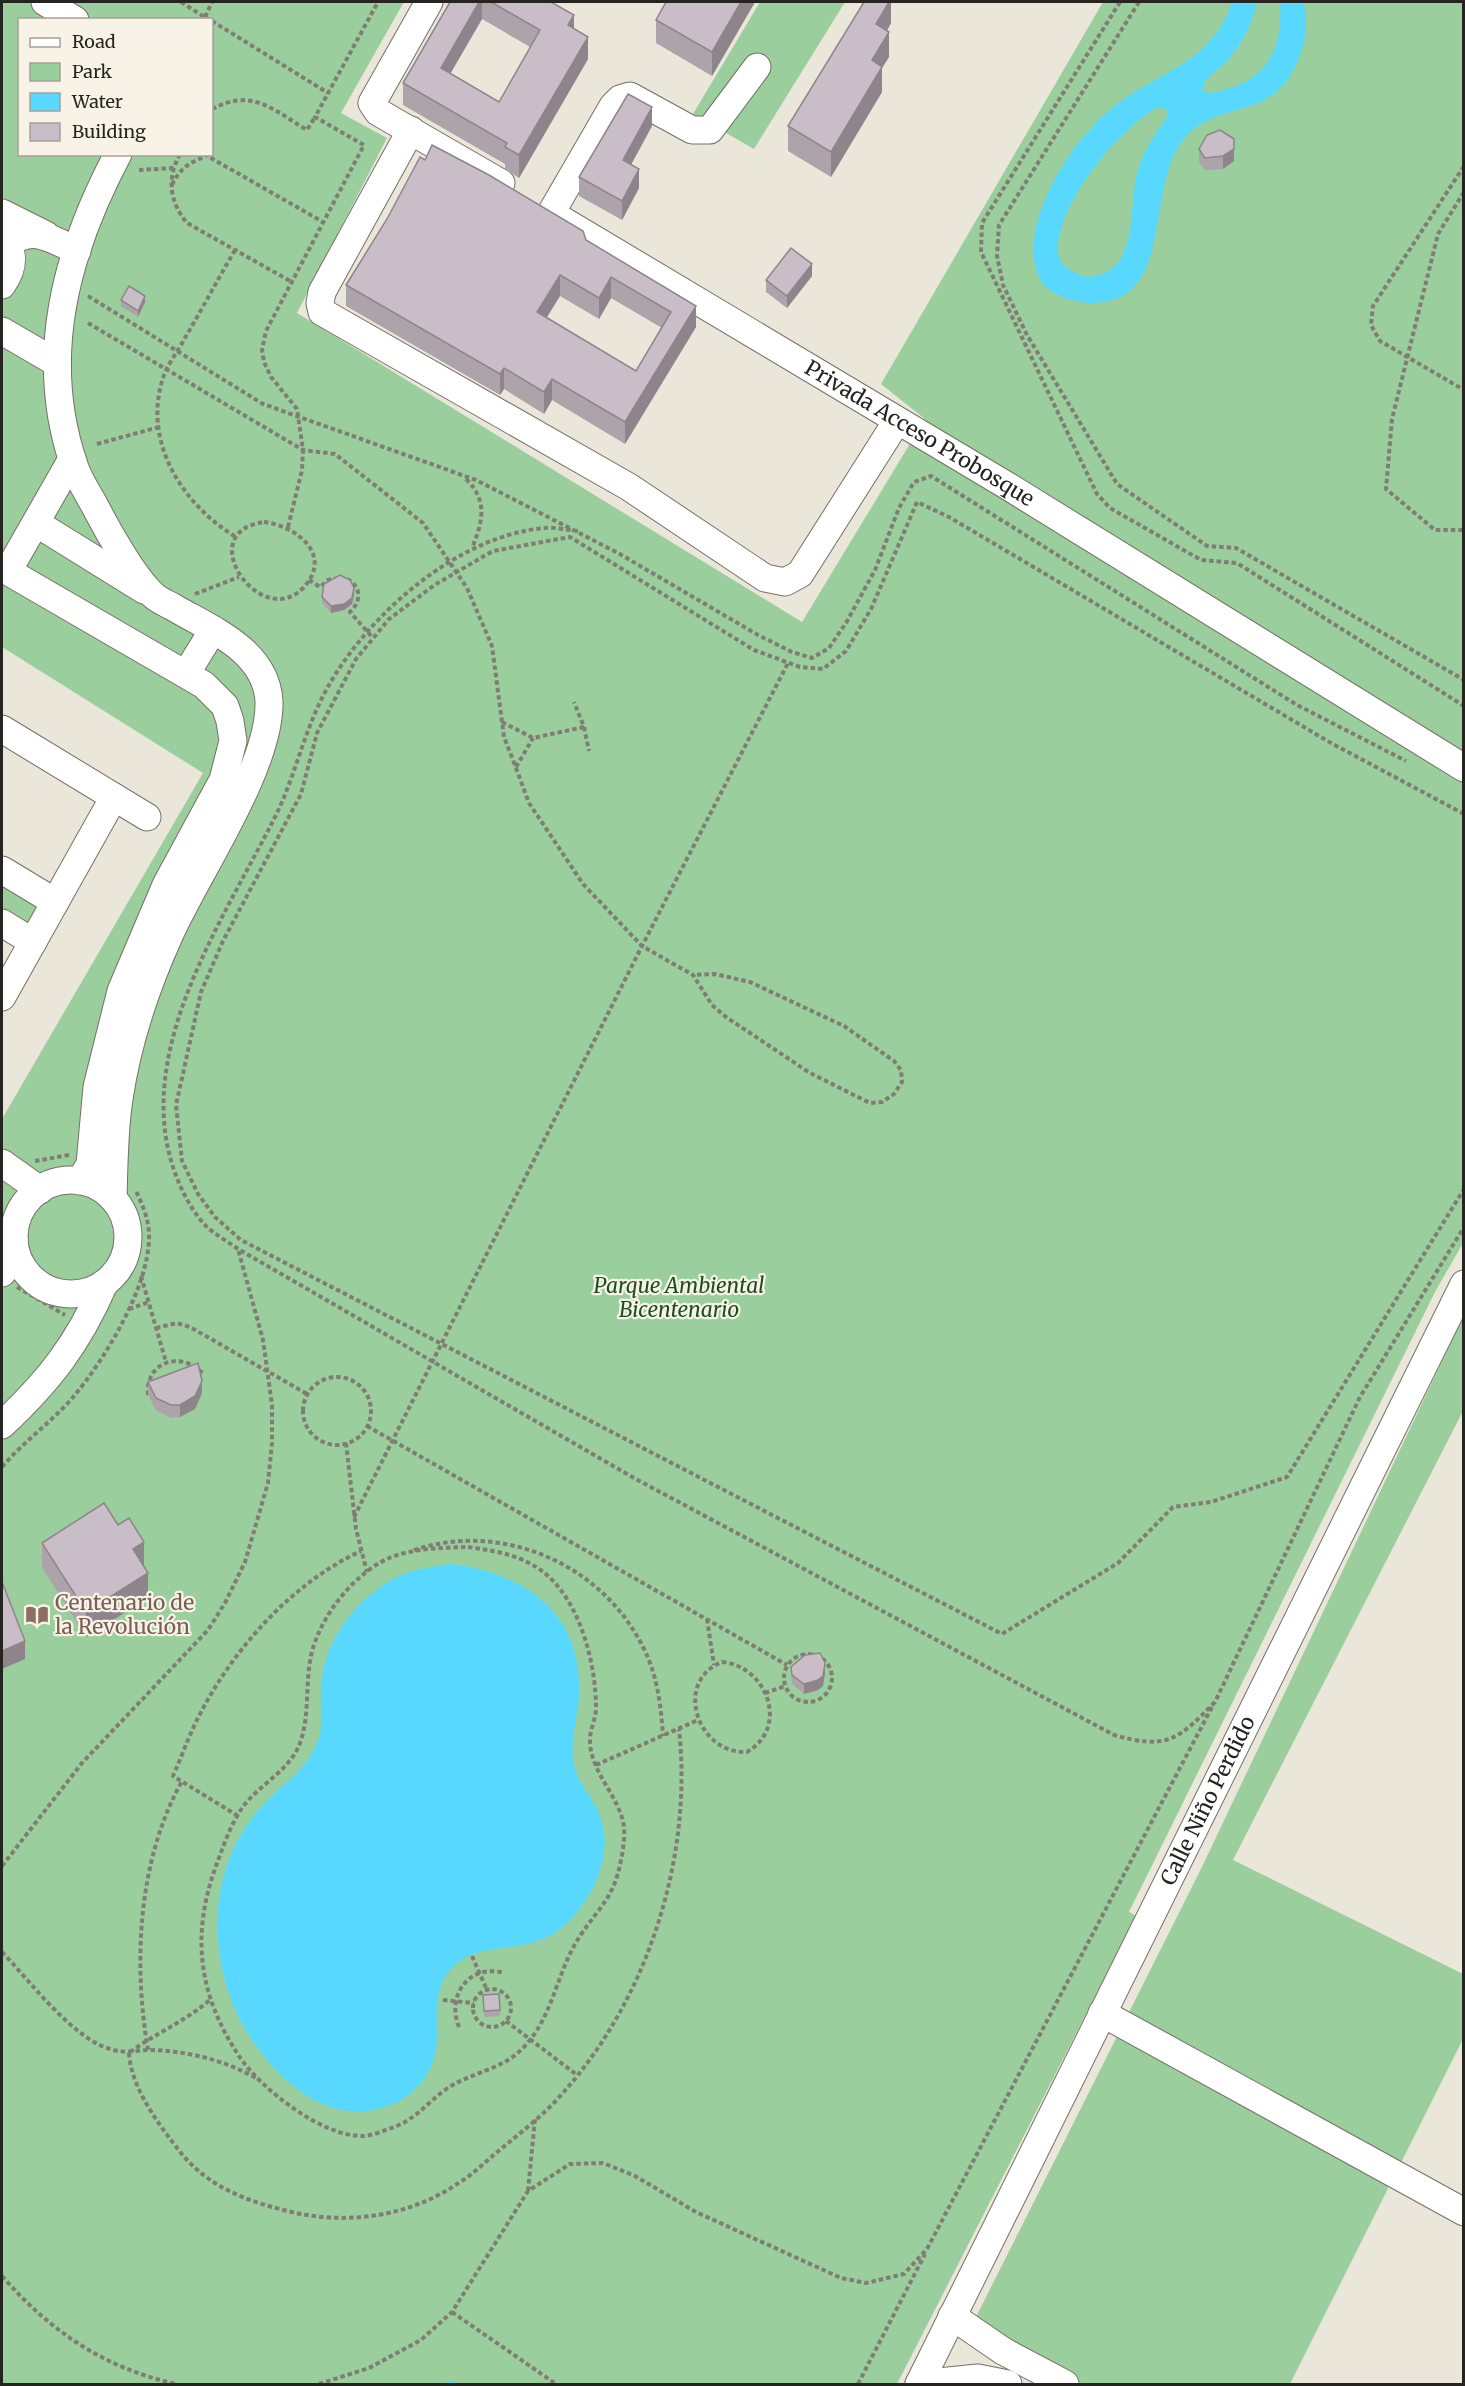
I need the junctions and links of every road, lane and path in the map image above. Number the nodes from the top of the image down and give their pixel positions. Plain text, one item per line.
1 (45, 2) edge
2 (181, 2) edge
3 (212, 2) edge
4 (429, 2) edge
5 (1120, 2) edge
6 (1139, 2) edge
7 (72, 18) edge
8 (206, 18) edge
9 (208, 18) edge
10 (213, 22) edge
11 (757, 67) dead end
12 (328, 93) dead end
13 (213, 109) edge
14 (315, 117) dead end
15 (411, 130) junction
16 (179, 156) edge
17 (204, 156) edge
18 (129, 162) edge
19 (1464, 166) edge
20 (174, 168) junction
21 (171, 187) junction
22 (1464, 192) edge
23 (534, 204) junction
24 (2, 213) edge
25 (323, 222) dead end
26 (48, 236) junction
27 (5, 241) edge
28 (235, 250) junction
29 (77, 251) junction
30 (292, 282) dead end
31 (66, 284) junction
32 (2, 285) edge
33 (88, 323) dead end
34 (2, 331) edge
35 (178, 351) junction
36 (57, 363) junction
37 (168, 370) junction
38 (1464, 390) edge
39 (897, 420) junction
40 (159, 427) junction
41 (97, 444) dead end
42 (72, 459) junction
43 (464, 476) junction
44 (36, 523) junction
45 (1464, 530) edge
46 (578, 531) junction
47 (236, 537) junction
48 (472, 549) junction
49 (450, 562) junction
50 (4, 569) edge
51 (456, 572) junction
52 (239, 577) junction
53 (309, 580) junction
54 (161, 600) junction
55 (213, 630) junction
56 (367, 631) junction
57 (373, 638) junction
58 (788, 663) junction
59 (186, 674) junction
60 (1464, 680) edge
61 (574, 702) dead end
62 (1464, 706) edge
63 (502, 722) junction
64 (584, 727) junction
65 (2, 729) edge
66 (533, 738) junction
67 (589, 751) dead end
68 (1412, 764) dead end
69 (516, 768) junction
70 (1464, 768) edge
71 (114, 797) junction
72 (1464, 814) edge
73 (147, 817) dead end
74 (2, 870) edge
75 (55, 902) junction
76 (2, 923) edge
77 (33, 942) junction
78 (642, 946) junction
79 (693, 975) junction
80 (2, 997) edge
81 (2, 1163) edge
82 (80, 1181) junction
83 (1464, 1189) edge
84 (40, 1190) junction
85 (113, 1198) junction
86 (1464, 1227) edge
87 (14, 1239) junction
88 (238, 1249) junction
89 (141, 1275) dead end
90 (6, 1278) edge
91 (104, 1284) junction
92 (1464, 1284) edge
93 (148, 1302) junction
94 (129, 1309) dead end
95 (85, 1327) junction
96 (156, 1328) junction
97 (442, 1342) junction
98 (433, 1361) junction
99 (166, 1362) junction
100 (268, 1371) junction
101 (198, 1376) edge
102 (307, 1394) junction
103 (148, 1395) edge
104 (2, 1425) edge
105 (367, 1426) junction
106 (393, 1441) junction
107 (346, 1443) junction
108 (2, 1467) edge
109 (354, 1517) junction
110 (361, 1551) junction
111 (389, 1558) junction
112 (367, 1572) junction
113 (707, 1619) junction
114 (714, 1665) junction
115 (787, 1665) junction
116 (785, 1686) junction
117 (765, 1692) junction
118 (1215, 1702) junction
119 (698, 1720) junction
120 (679, 1729) junction
121 (663, 1736) junction
122 (596, 1765) junction
123 (182, 1781) junction
124 (238, 1816) junction
125 (2, 1866) edge
126 (2, 1952) edge
127 (472, 1956) dead end
128 (479, 1973) junction
129 (504, 1973) dead end
130 (487, 1990) junction
131 (211, 2000) junction
132 (442, 2000) dead end
133 (455, 2001) junction
134 (474, 2003) junction
135 (1102, 2013) junction
136 (506, 2021) junction
137 (459, 2027) dead end
138 (530, 2039) junction
139 (146, 2040) junction
140 (147, 2050) junction
141 (129, 2053) junction
142 (577, 2076) junction
143 (259, 2080) junction
144 (535, 2119) junction
145 (528, 2191) junction
146 (1464, 2212) edge
147 (927, 2249) junction
148 (2, 2276) edge
149 (452, 2312) junction
150 (952, 2316) junction
151 (919, 2384) edge
152 (176, 2385) edge
153 (319, 2385) edge
154 (556, 2385) edge
155 (858, 2385) edge
156 (1008, 2385) edge
157 (1065, 2385) edge

1 - 7 street
2 - 8 path
3 - 9 path
4 - 15 street, Privada Acceso Probosque
5 - 62 path
6 - 60 path
10 - 12 path
11 - 23 street
13 - 14 path
15 - 23 street, Privada Acceso Probosque
15 - 39 street
16 - 20 path
17 - 21 path
17 - 25 path
18 - 20 path
18 - 29 street
19 - 38 path
20 - 21 path
21 - 28 path
22 - 45 path
23 - 39 street, Privada Acceso Probosque
24 - 26 street
26 - 27 street
26 - 29 street
27 - 32 street
28 - 30 path
28 - 35 path
29 - 31 street
31 - 35 path
31 - 36 street
33 - 37 path
34 - 36 street
35 - 37 path
35 - 43 path
36 - 42 street
37 - 40 path
37 - 49 path
39 - 70 street, Privada Acceso Probosque
40 - 41 path
40 - 47 path
42 - 44 street
42 - 54 street
43 - 46 path
43 - 48 path
44 - 50 street
44 - 54 street
46 - 48 path
46 - 68 path
47 - 52 path
47 - 53 path
48 - 49 path
49 - 51 path
49 - 56 path
50 - 59 street
51 - 57 path
51 - 58 path
51 - 63 path
52 - 53 path
52 - 54 path
53 - 56 path
54 - 55 street
55 - 59 street
55 - 85 street
56 - 57 path
56 - 88 path
57 - 97 path
58 - 72 path
58 - 78 path
59 - 82 street
61 - 64 path
63 - 66 path
63 - 69 path
64 - 66 path
64 - 67 path
65 - 71 street
66 - 69 path
69 - 78 path
71 - 73 street
71 - 75 street
74 - 75 street
75 - 77 street
76 - 77 street
77 - 80 street
78 - 79 path
78 - 97 path
79 - 79 path
81 - 84 street
82 - 84 street
82 - 85 street
83 - 97 path
84 - 87 street
85 - 91 street
86 - 118 path
87 - 90 street
87 - 91 street
88 - 98 path
88 - 100 path
89 - 93 path
90 - 95 path
91 - 95 street
92 - 135 street, Calle Niño Perdido
93 - 94 path
93 - 96 path
95 - 104 street
95 - 108 path
96 - 99 path
96 - 100 path
97 - 98 path
98 - 106 path
98 - 118 path
99 - 101 path
99 - 103 path
100 - 102 path
100 - 125 path
102 - 105 path
102 - 107 path
105 - 106 path
105 - 107 path
106 - 109 path
106 - 113 path
107 - 109 path
109 - 110 path
110 - 112 path
110 - 123 path
111 - 112 path
111 - 121 path
111 - 122 path
112 - 124 path
113 - 114 path
113 - 115 path
114 - 117 path
114 - 119 path
115 - 116 path
115 - 116 path
116 - 117 path
117 - 119 path
118 - 147 path
119 - 120 path
120 - 121 path
120 - 142 path
121 - 122 path
122 - 138 path
123 - 124 path
123 - 139 path
124 - 131 path
126 - 141 path
127 - 128 path
128 - 129 path
128 - 130 path
128 - 133 path
130 - 134 path
130 - 136 path
131 - 139 path
131 - 143 path
132 - 133 path
133 - 134 path
133 - 137 path
134 - 136 path
135 - 146 street
135 - 150 street, Calle Niño Perdido
136 - 138 path
138 - 142 path
138 - 143 path
139 - 140 path
139 - 141 path
140 - 141 path
140 - 143 path
141 - 144 path
142 - 144 path
144 - 145 path
145 - 147 path
145 - 149 path
147 - 155 path
148 - 152 path
149 - 153 path
149 - 154 path
150 - 151 street, Calle Niño Perdido
150 - 157 street
151 - 156 street

